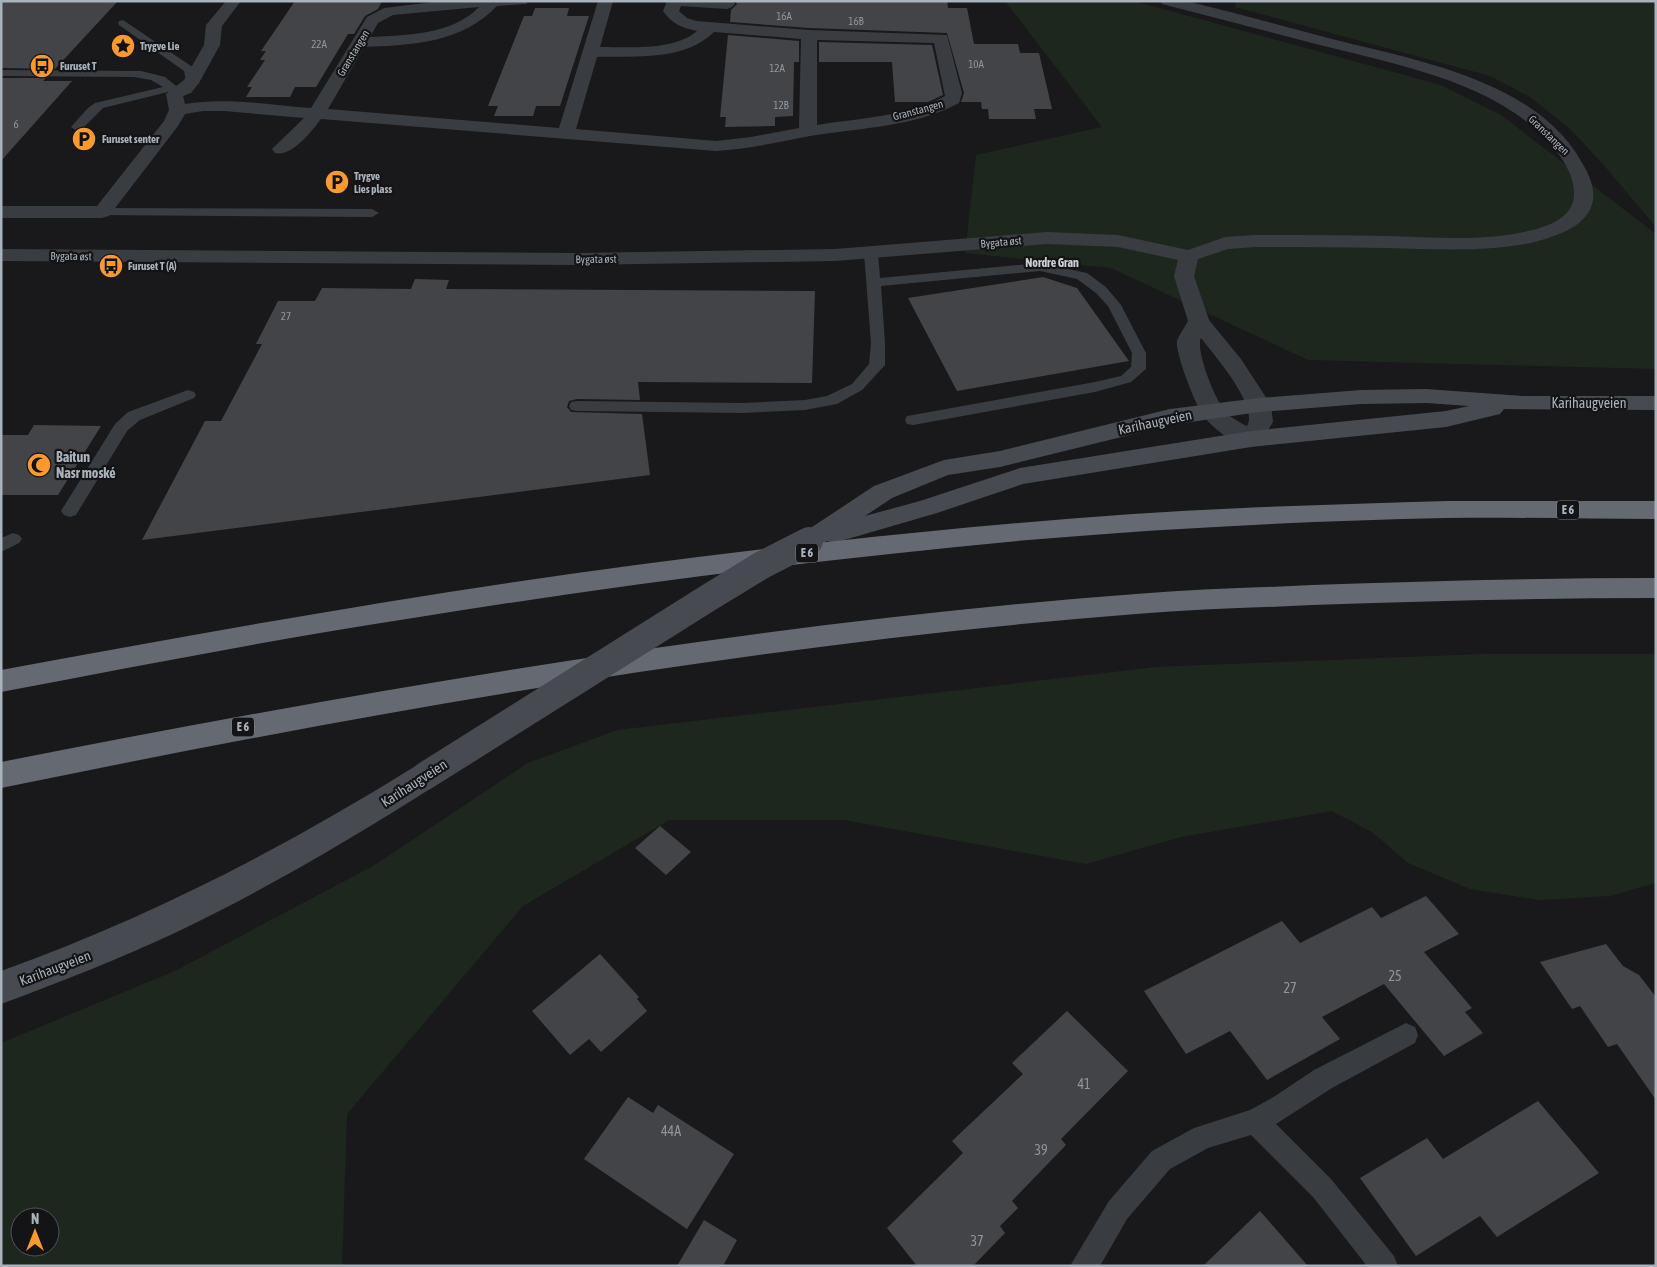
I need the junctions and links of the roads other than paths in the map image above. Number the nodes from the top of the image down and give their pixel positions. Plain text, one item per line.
1 (234, 1) edge
2 (521, 1) edge
3 (606, 1) edge
4 (676, 1) edge
5 (1167, 1) edge
6 (494, 2) edge
7 (727, 4) dead end
8 (123, 23) dead end
9 (710, 27) junction
10 (809, 35) junction
11 (359, 42) junction
12 (591, 52) junction
13 (1, 73) edge
14 (191, 83) junction
15 (175, 97) junction
16 (317, 114) junction
17 (77, 127) dead end
18 (808, 131) junction
19 (566, 133) junction
20 (282, 150) dead end
21 (1, 212) edge
22 (102, 212) junction
23 (372, 213) dead end
24 (870, 253) junction
25 (1, 255) edge
26 (1189, 256) junction
27 (872, 283) junction
28 (1198, 320) junction
29 (188, 395) dead end
30 (1523, 403) junction
31 (1656, 403) edge
32 (1259, 405) junction
33 (578, 406) dead end
34 (1212, 411) junction
35 (913, 420) dead end
36 (1251, 439) junction
37 (1656, 510) edge
38 (70, 511) dead end
39 (809, 541) junction
40 (1656, 588) edge
41 (1, 681) edge
42 (1, 775) edge
43 (1, 988) edge
44 (1406, 1035) dead end
45 (1255, 1121) junction
46 (1084, 1266) edge
47 (1384, 1266) edge

1 - 14 street
2 - 6 street, Granstangen
3 - 12 street
4 - 7 street, Granstangen
4 - 9 street, Granstangen
5 - 26 street, Granstangen
6 - 11 street
6 - 11 street, Granstangen
8 - 14 lane
9 - 10 street, Granstangen
9 - 12 street
10 - 18 street
10 - 18 street, Granstangen
11 - 16 street, Granstangen
12 - 19 street
13 - 15 lane
14 - 15 street
15 - 16 street, Granstangen
15 - 17 lane
15 - 22 street
16 - 19 street, Granstangen
16 - 20 street
18 - 19 street, Granstangen
21 - 22 street
22 - 23 lane
24 - 25 street, Bygata øst
24 - 26 street, Bygata øst
24 - 27 lane
26 - 28 street
27 - 33 lane
27 - 35 lane
28 - 32 street
28 - 34 street
29 - 38 lane
30 - 31 main road, Karihaugveien
30 - 32 main road, Karihaugveien
30 - 36 main road, Karihaugveien
32 - 34 main road, Karihaugveien
32 - 36 street
34 - 36 street
34 - 39 main road, Karihaugveien
36 - 39 main road, Karihaugveien
37 - 41 highway, E 6
39 - 43 main road, Karihaugveien, bridge
40 - 42 highway, E 6
44 - 45 lane
45 - 46 lane
45 - 47 lane

